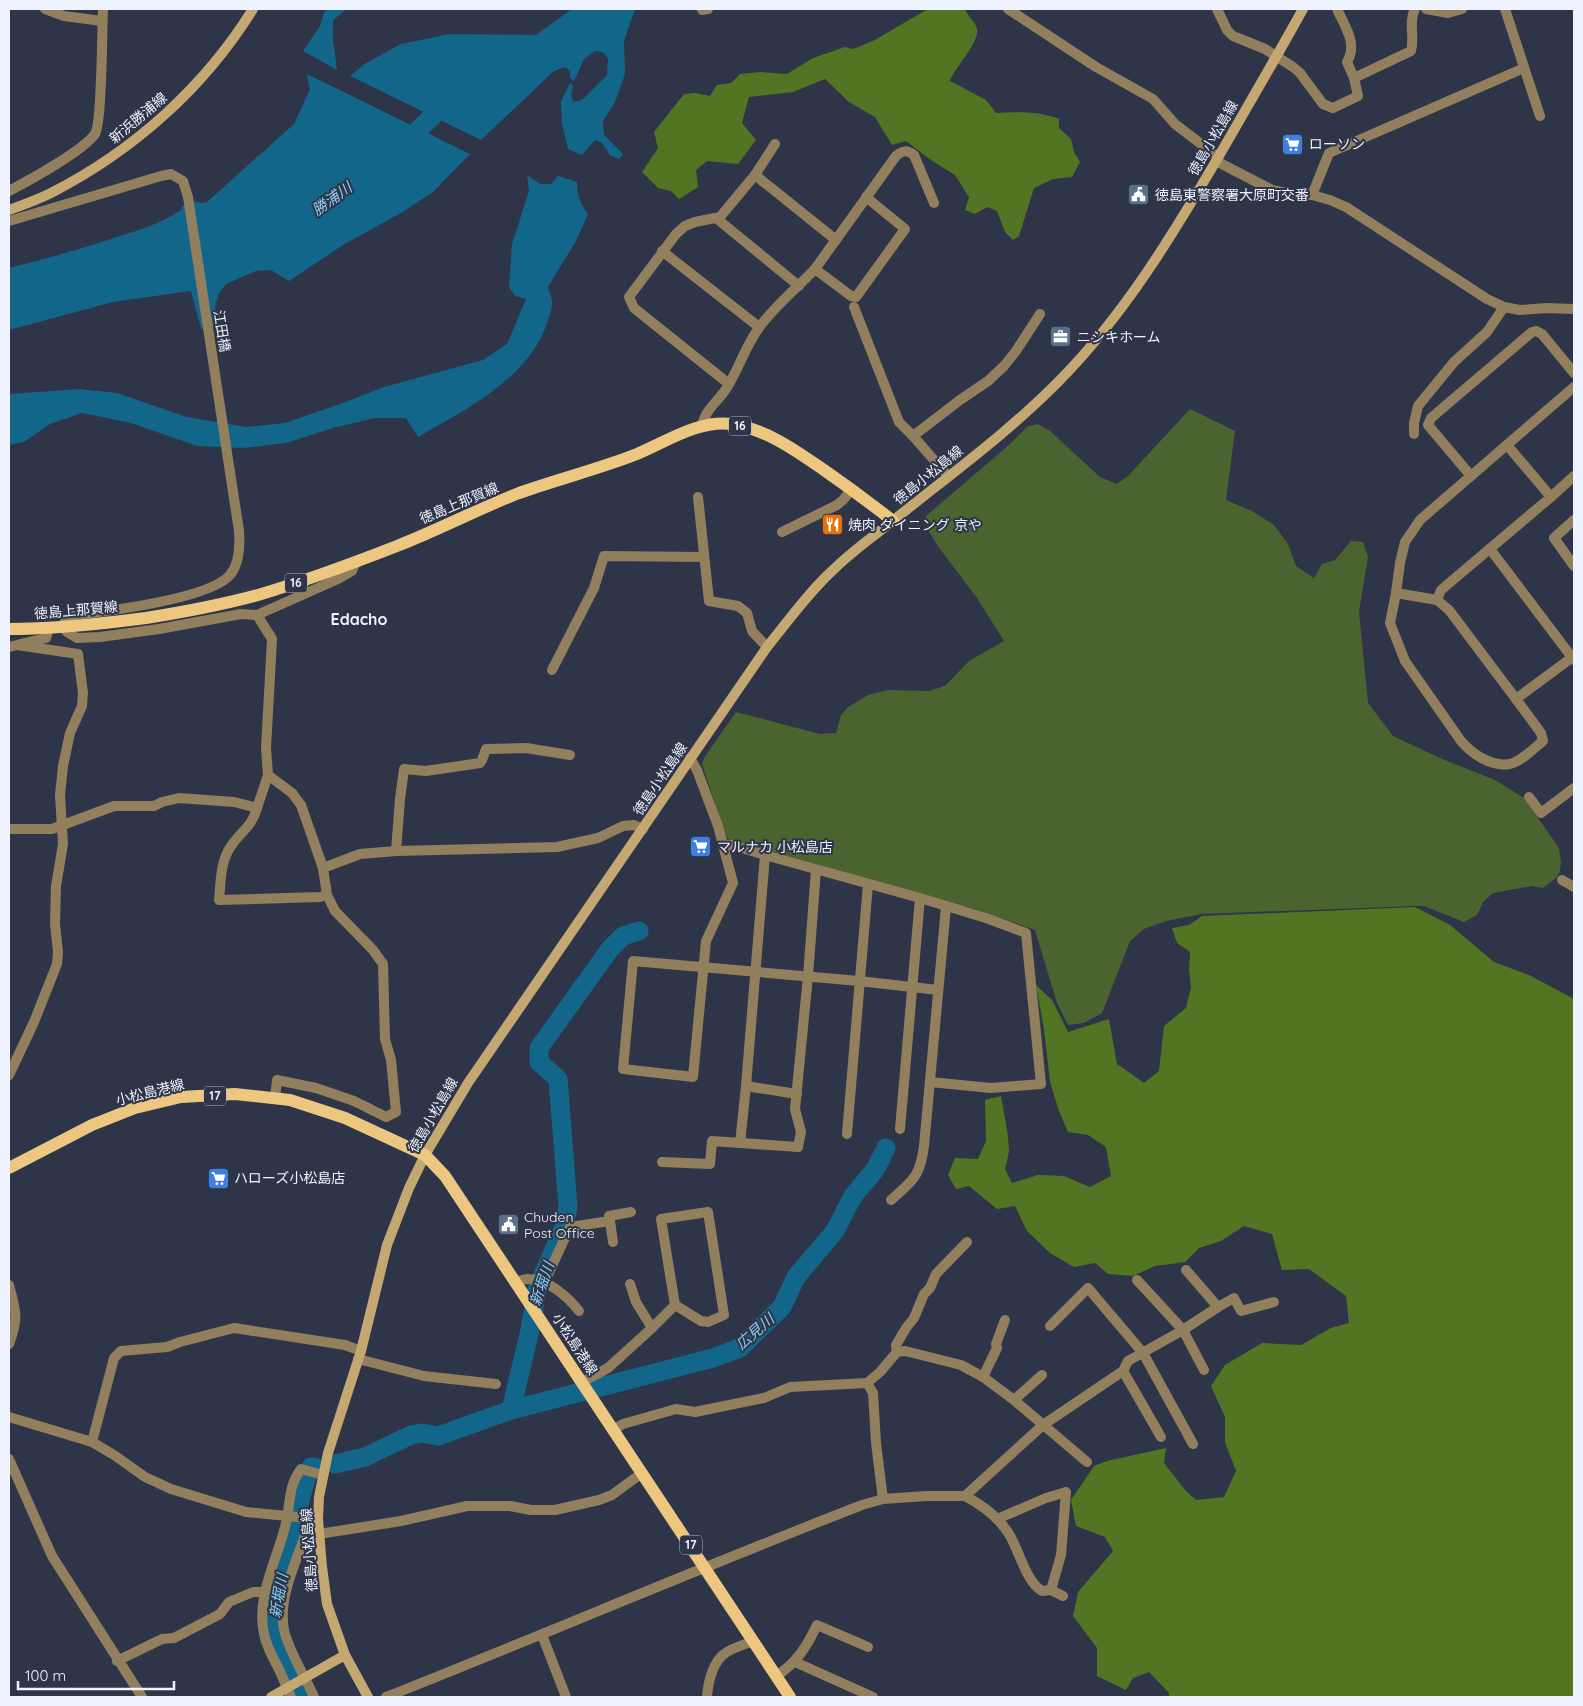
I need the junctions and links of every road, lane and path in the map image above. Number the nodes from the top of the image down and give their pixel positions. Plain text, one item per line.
1 (45, 9) edge
2 (103, 9) edge
3 (253, 9) edge
4 (1008, 9) edge
5 (1217, 9) edge
6 (1303, 9) edge
7 (1337, 9) edge
8 (1415, 9) edge
9 (1426, 9) edge
10 (1462, 9) edge
11 (1505, 9) edge
12 (102, 21) junction
13 (1277, 56) junction
14 (1524, 68) junction
15 (1354, 78) junction
16 (1540, 116) dead end
17 (775, 144) dead end
18 (1217, 159) junction
19 (755, 175) junction
20 (9, 191) edge
21 (1312, 194) junction
22 (866, 197) junction
23 (934, 202) dead end
24 (9, 210) edge
25 (716, 218) junction
26 (9, 221) edge
27 (836, 240) junction
28 (662, 251) junction
29 (815, 269) junction
30 (799, 286) junction
31 (854, 307) dead end
32 (1504, 307) junction
33 (1574, 309) edge
34 (1040, 314) dead end
35 (759, 327) junction
36 (1574, 373) edge
37 (729, 384) junction
38 (1574, 387) edge
39 (702, 427) junction
40 (1414, 434) dead end
41 (913, 436) junction
42 (1507, 445) junction
43 (948, 476) junction
44 (1471, 476) junction
45 (1574, 476) edge
46 (852, 490) junction
47 (1551, 496) junction
48 (698, 497) dead end
49 (1574, 520) edge
50 (892, 521) junction
51 (782, 532) dead end
52 (1490, 549) junction
53 (704, 558) junction
54 (356, 561) junction
55 (1574, 566) edge
56 (1396, 593) junction
57 (1437, 600) junction
58 (257, 614) junction
59 (49, 628) junction
60 (64, 628) junction
61 (9, 629) edge
62 (12, 645) edge
63 (767, 647) junction
64 (1574, 658) edge
65 (552, 670) dead end
66 (1516, 699) junction
67 (570, 756) dead end
68 (690, 758) junction
69 (268, 775) junction
70 (1574, 788) edge
71 (1528, 797) dead end
72 (257, 808) junction
73 (63, 825) junction
74 (9, 829) edge
75 (643, 829) junction
76 (723, 845) junction
77 (396, 851) junction
78 (765, 855) junction
79 (323, 868) junction
80 (816, 870) junction
81 (1562, 880) dead end
82 (868, 884) junction
83 (1574, 887) edge
84 (327, 895) junction
85 (920, 898) junction
86 (946, 907) junction
87 (703, 968) junction
88 (755, 972) junction
89 (808, 976) junction
90 (859, 981) junction
91 (912, 986) junction
92 (938, 990) junction
93 (9, 1075) edge
94 (930, 1082) junction
95 (746, 1086) junction
96 (797, 1094) junction
97 (275, 1098) junction
98 (900, 1129) dead end
99 (848, 1134) dead end
100 (740, 1143) junction
101 (425, 1155) junction
102 (662, 1162) dead end
103 (9, 1168) edge
104 (891, 1200) dead end
105 (631, 1212) dead end
106 (610, 1220) junction
107 (613, 1242) dead end
108 (967, 1242) dead end
109 (1186, 1270) dead end
110 (1137, 1280) dead end
111 (516, 1281) junction
112 (544, 1283) junction
113 (630, 1284) dead end
114 (9, 1285) edge
115 (1274, 1302) dead end
116 (675, 1305) junction
117 (1218, 1307) junction
118 (580, 1311) dead end
119 (1005, 1320) dead end
120 (1050, 1326) dead end
121 (652, 1328) junction
122 (1183, 1330) junction
123 (9, 1344) edge
124 (897, 1352) junction
125 (1143, 1353) junction
126 (360, 1355) junction
127 (1204, 1370) dead end
128 (1123, 1371) junction
129 (1042, 1375) dead end
130 (983, 1377) junction
131 (867, 1383) junction
132 (496, 1384) dead end
133 (586, 1387) junction
134 (1014, 1400) junction
135 (9, 1417) edge
136 (1043, 1425) junction
137 (613, 1430) junction
138 (1161, 1436) dead end
139 (92, 1442) junction
140 (1193, 1444) dead end
141 (9, 1459) edge
142 (1087, 1462) dead end
143 (314, 1473) junction
144 (642, 1473) junction
145 (965, 1496) junction
146 (883, 1499) junction
147 (289, 1517) junction
148 (996, 1518) junction
149 (311, 1519) junction
150 (319, 1534) junction
151 (706, 1567) junction
152 (1051, 1590) junction
153 (265, 1592) junction
154 (1063, 1596) dead end
155 (542, 1635) junction
156 (753, 1641) junction
157 (868, 1647) dead end
158 (345, 1655) junction
159 (117, 1661) junction
160 (795, 1662) junction
161 (776, 1676) junction
162 (304, 1679) junction
163 (289, 1691) edge
164 (142, 1697) edge
165 (271, 1697) edge
166 (314, 1697) edge
167 (367, 1697) edge
168 (386, 1697) edge
169 (566, 1697) edge
170 (707, 1697) edge
171 (790, 1697) edge
172 (873, 1697) edge

1 - 12 street
2 - 12 street
3 - 24 main road, 新浜勝浦線
4 - 18 street
5 - 13 street
6 - 13 main road, 徳島小松島線
7 - 15 street
8 - 15 street
9 - 10 street
11 - 14 street
12 - 20 street
13 - 15 street
13 - 18 main road, 徳島小松島線
14 - 16 street
14 - 21 street
17 - 19 street
18 - 21 street
18 - 43 main road, 徳島小松島線
19 - 25 street
19 - 27 street
21 - 32 street
22 - 23 street
22 - 27 street
22 - 29 street
25 - 28 street
25 - 30 street
26 - 60 street, 江田橋
27 - 29 street
28 - 35 street
28 - 37 street
29 - 30 street
30 - 35 street
31 - 41 street
32 - 33 street
32 - 40 street
34 - 41 street
35 - 37 street
36 - 44 street
37 - 39 street
38 - 42 street
39 - 46 main road, 徳島上那賀線 / 16
39 - 54 main road, 徳島上那賀線 / 16
41 - 43 street
42 - 44 street
42 - 47 street
43 - 50 main road, 徳島小松島線
44 - 56 street
45 - 47 street
46 - 50 main road, 徳島上那賀線 / 16
46 - 51 street
47 - 52 street
48 - 53 street
49 - 55 street
50 - 63 main road, 徳島小松島線
52 - 57 street
52 - 64 street
53 - 63 street
53 - 65 street
54 - 58 street
54 - 60 main road, 徳島上那賀線 / 16
56 - 57 street
56 - 66 street
57 - 66 street
58 - 60 street
58 - 69 street
59 - 60 main road, 徳島上那賀線 / 16
59 - 61 main road, 徳島上那賀線 / 16
59 - 62 street
62 - 73 street
63 - 68 main road, 徳島小松島線
64 - 66 street
67 - 77 street
68 - 75 main road, 徳島小松島線
68 - 76 street
69 - 72 street
69 - 79 street
70 - 71 street
72 - 73 street
72 - 84 street
73 - 74 street
73 - 93 street
75 - 77 street
75 - 101 main road, 徳島小松島線
76 - 78 street
76 - 87 street
77 - 79 street
78 - 80 street
78 - 88 street
79 - 84 street
80 - 82 street
80 - 89 street
81 - 83 street
82 - 85 street
82 - 90 street
84 - 97 street
85 - 86 street
85 - 91 street
86 - 92 street
86 - 94 street
87 - 87 street
87 - 88 street
88 - 89 street
88 - 95 street
89 - 90 street
89 - 96 street
90 - 91 street
90 - 99 street
91 - 92 street
91 - 98 street
92 - 94 street
94 - 104 street
95 - 96 street
95 - 100 street
96 - 100 street
97 - 101 main road, 小松島港線 / 17
97 - 103 main road, 小松島港線 / 17
100 - 102 street
101 - 111 main road, 小松島港線 / 17
101 - 126 main road, 徳島小松島線
105 - 106 street
106 - 107 street
106 - 112 street
108 - 124 street
109 - 117 street
110 - 122 street
111 - 112 street
111 - 133 main road, 小松島港線 / 17
112 - 118 street
113 - 121 street
114 - 123 street
115 - 117 street
116 - 116 street
116 - 121 street
117 - 122 street
119 - 130 street
120 - 125 street
121 - 133 street
122 - 125 street
122 - 127 street
124 - 130 street
124 - 131 street
125 - 128 street
125 - 140 street
126 - 132 street
126 - 139 street
126 - 143 main road, 徳島小松島線
128 - 136 street
128 - 138 street
129 - 134 street
130 - 134 street
131 - 137 street
131 - 146 street
133 - 137 main road, 小松島港線 / 17
134 - 136 street
135 - 139 street
136 - 142 street
136 - 145 street
137 - 144 main road, 小松島港線 / 17
139 - 147 street
141 - 159 street
143 - 147 street
143 - 149 main road, 徳島小松島線
144 - 150 street
144 - 151 main road, 小松島港線 / 17
145 - 146 street
145 - 148 street
146 - 151 street
147 - 149 street
147 - 153 street
148 - 152 street
148 - 152 street
149 - 150 main road, 徳島小松島線
149 - 162 street
150 - 158 main road, 徳島小松島線
151 - 155 street
151 - 156 main road, 小松島港線 / 17
152 - 154 street
153 - 159 street
153 - 163 street
155 - 168 street
155 - 169 street
156 - 161 main road, 小松島港線 / 17
156 - 170 street
157 - 160 street
158 - 162 main road
158 - 167 main road, 徳島小松島線
159 - 164 street
160 - 161 street
160 - 172 street
161 - 171 main road, 小松島港線 / 17
162 - 163 main road
162 - 166 street
163 - 165 main road

